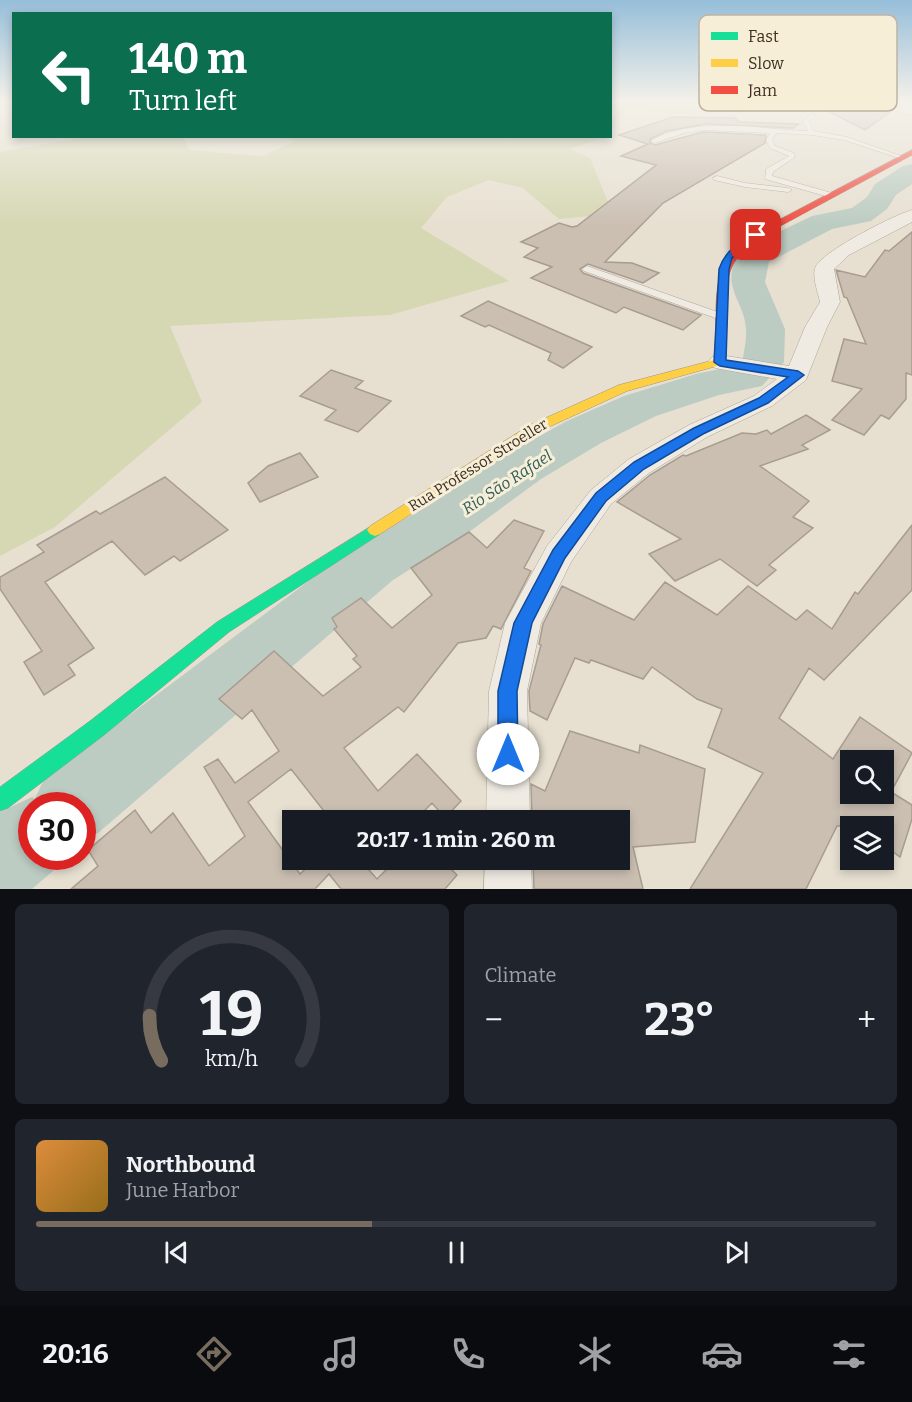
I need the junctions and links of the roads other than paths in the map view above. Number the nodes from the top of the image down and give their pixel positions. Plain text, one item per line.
1 (770, 142) edge
2 (862, 142) edge
3 (907, 154) edge
4 (717, 178) dead end
5 (826, 197) junction
6 (912, 215) edge
7 (587, 269) dead end
8 (723, 317) junction
9 (720, 362) junction
10 (798, 375) junction
11 (0, 800) edge
12 (508, 810) edge
13 (508, 870) edge
14 (508, 889) edge

1 - 5 lane
2 - 3 lane
3 - 5 street
4 - 5 lane
5 - 8 street
6 - 10 street
7 - 8 lane
8 - 9 street
9 - 10 street
9 - 11 street, Rua Professor Stroeller
10 - 12 street
13 - 14 street

